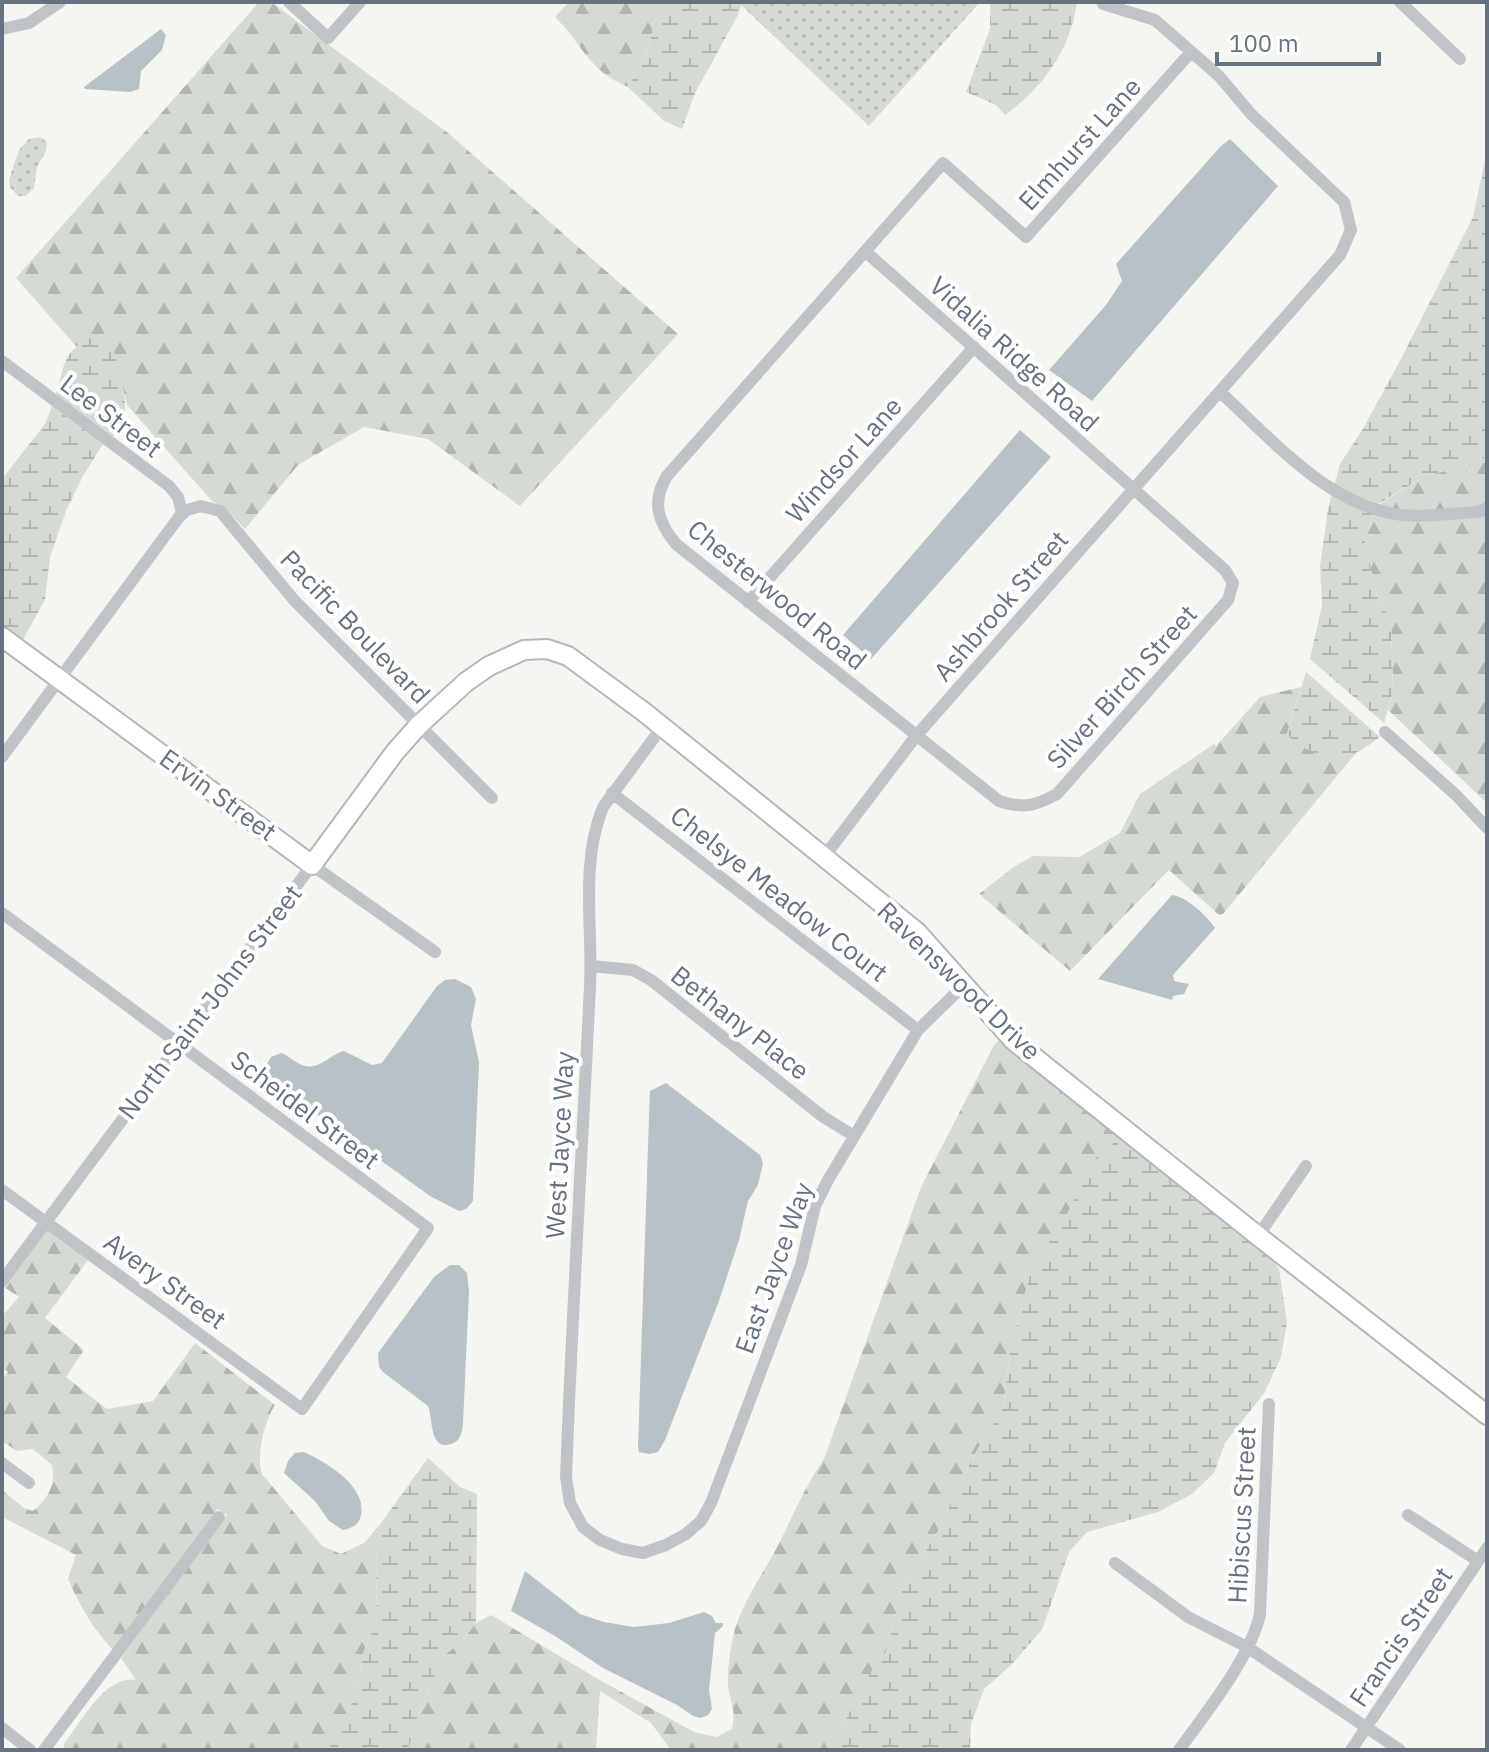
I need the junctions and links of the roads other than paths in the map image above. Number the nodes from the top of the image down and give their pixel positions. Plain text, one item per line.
1 (60, 2) edge
2 (289, 2) edge
3 (360, 2) edge
4 (1400, 2) edge
5 (1103, 4) edge
6 (2, 29) edge
7 (1191, 52) junction
8 (1460, 59) dead end
9 (866, 252) junction
10 (974, 347) junction
11 (2, 361) edge
12 (1220, 392) junction
13 (1133, 489) junction
14 (1487, 509) edge
15 (182, 514) junction
16 (748, 602) junction
17 (2, 637) edge
18 (59, 679) junction
19 (419, 725) junction
20 (662, 727) junction
21 (1385, 732) dead end
22 (916, 736) junction
23 (2, 757) edge
24 (612, 793) junction
25 (492, 798) dead end
26 (1487, 828) edge
27 (824, 857) junction
28 (312, 865) junction
29 (2, 913) edge
30 (435, 952) dead end
31 (591, 966) junction
32 (964, 985) junction
33 (918, 1030) junction
34 (179, 1044) junction
35 (854, 1136) junction
36 (1306, 1166) dead end
37 (2, 1190) edge
38 (45, 1221) junction
39 (1258, 1236) junction
40 (2, 1281) edge
41 (1269, 1404) dead end
42 (302, 1409) joint
43 (1487, 1415) edge
44 (2, 1463) edge
45 (29, 1483) dead end
46 (1408, 1515) dead end
47 (219, 1517) dead end
48 (1487, 1548) edge
49 (633, 1551) joint
50 (1478, 1561) junction
51 (1115, 1563) dead end
52 (1247, 1647) junction
53 (1366, 1727) junction
54 (2, 1728) edge
55 (30, 1750) edge
56 (44, 1750) edge
57 (1179, 1750) edge
58 (1351, 1750) edge
59 (1400, 1750) edge

1 - 6 street
2 - 3 street
4 - 8 street
5 - 7 street, Ashbrook Street
7 - 9 street, Elmhurst Lane
7 - 12 street, Ashbrook Street
9 - 10 street, Vidalia Ridge Road
9 - 16 street, Chesterwood Road
10 - 13 street, Vidalia Ridge Road
10 - 16 street, Windsor Lane
11 - 15 street, Lee Street
12 - 13 street, Ashbrook Street
12 - 14 street
13 - 22 street, Ashbrook Street
13 - 22 street, Silver Birch Street
15 - 18 street
15 - 19 street, Pacific Boulevard
16 - 22 street, Chesterwood Road
17 - 18 street, Ervin Street
18 - 23 street
18 - 28 street, Ervin Street
19 - 20 street, Ravenswood Drive
19 - 25 street, Pacific Boulevard
19 - 28 street, North Saint Johns Street
20 - 24 street, West Jayce Way
20 - 27 street, Ravenswood Drive
21 - 26 street
22 - 27 street, Ashbrook Street
24 - 31 street, West Jayce Way
24 - 33 street, Chelsye Meadow Court
27 - 32 street, Ravenswood Drive
28 - 30 street, Ervin Street
28 - 34 street, North Saint Johns Street
29 - 34 street, Scheidel Street
31 - 35 street, Bethany Place
31 - 49 street, West Jayce Way
32 - 33 street, East Jayce Way
32 - 39 street, Ravenswood Drive
33 - 35 street, East Jayce Way
34 - 38 street, North Saint Johns Street
34 - 42 street, Scheidel Street
35 - 49 street, East Jayce Way
36 - 39 street
37 - 38 street, Avery Street
38 - 40 street, North Saint Johns Street
38 - 42 street, Avery Street
39 - 43 street, Ravenswood Drive
41 - 52 street, Hibiscus Street
44 - 45 street
46 - 50 street
47 - 56 street
48 - 50 street, Francis Street
50 - 53 street, Francis Street
51 - 52 street
52 - 53 street
52 - 57 street, Hibiscus Street
53 - 58 street, Francis Street
53 - 59 street
54 - 55 street

